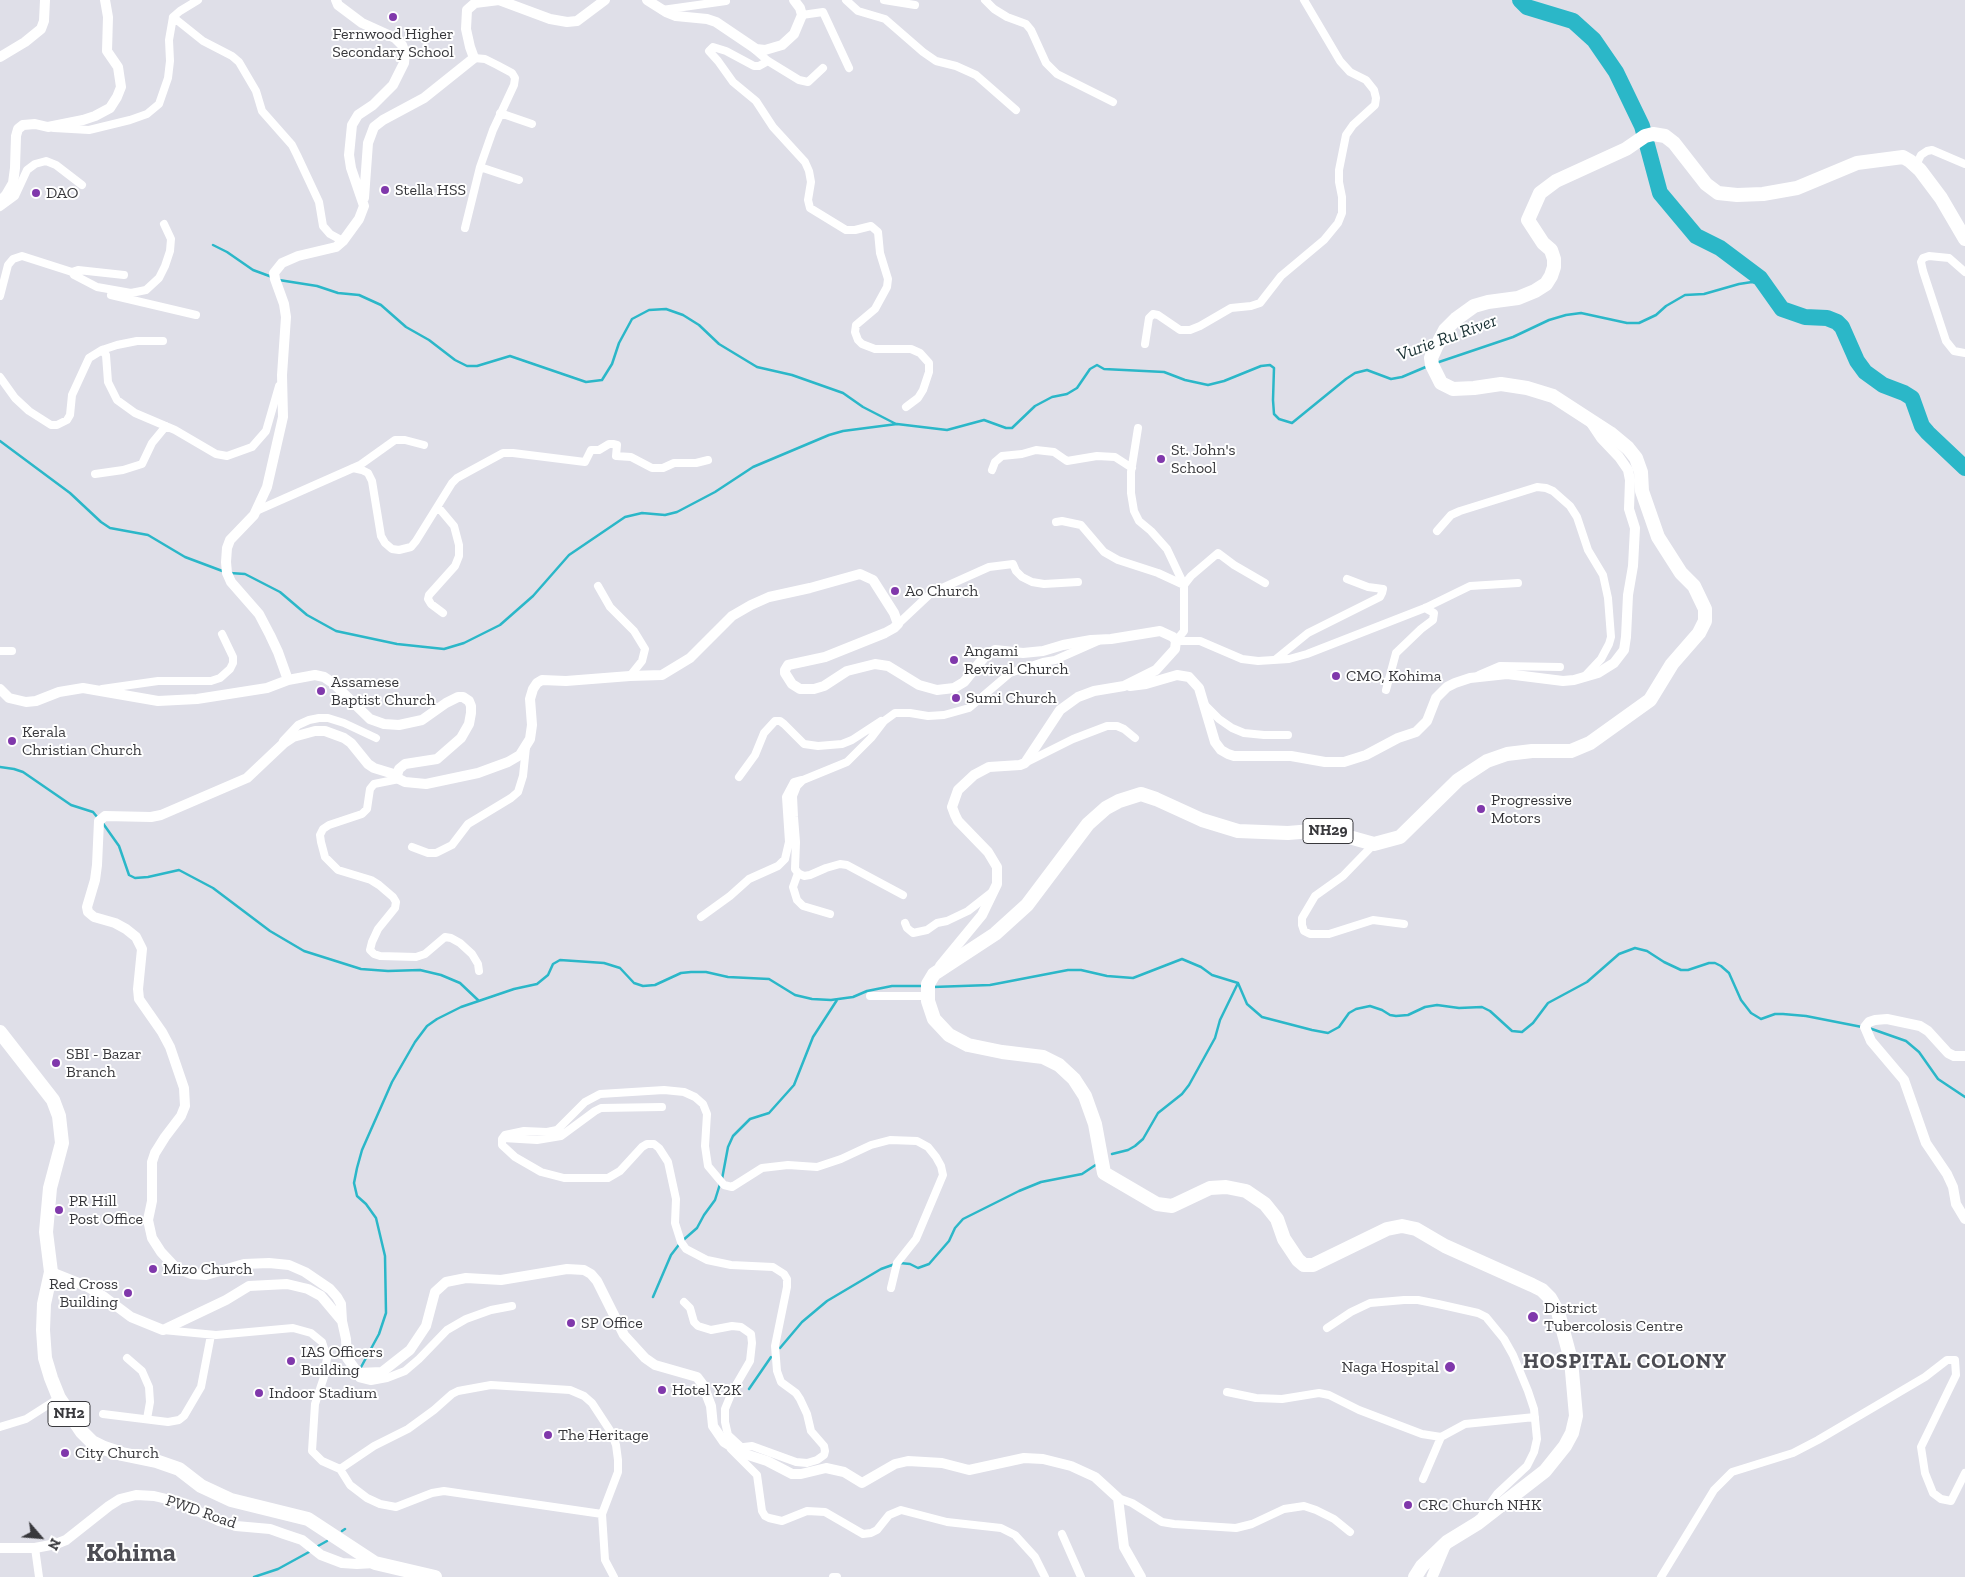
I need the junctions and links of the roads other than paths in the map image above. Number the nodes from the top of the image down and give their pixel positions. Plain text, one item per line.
1 (44, 0) edge
2 (105, 0) edge
3 (198, 0) edge
4 (336, 0) edge
5 (605, 0) edge
6 (647, 0) edge
7 (794, 0) edge
8 (846, 0) edge
9 (884, 0) edge
10 (985, 0) edge
11 (1304, 0) edge
12 (726, 1) edge
13 (916, 5) dead end
14 (662, 10) junction
15 (802, 15) junction
16 (173, 17) junction
17 (749, 44) junction
18 (0, 56) edge
19 (474, 58) junction
20 (768, 61) junction
21 (823, 68) dead end
22 (849, 68) dead end
23 (1113, 102) dead end
24 (1016, 110) dead end
25 (500, 112) junction
26 (532, 124) dead end
27 (48, 127) junction
28 (1965, 164) edge
29 (1916, 165) junction
30 (480, 167) junction
31 (520, 180) dead end
32 (82, 185) dead end
33 (0, 200) edge
34 (364, 206) junction
35 (0, 207) edge
36 (164, 224) dead end
37 (464, 228) dead end
38 (1965, 240) edge
39 (343, 241) junction
40 (72, 272) junction
41 (1965, 272) edge
42 (124, 275) dead end
43 (96, 288) junction
44 (0, 296) edge
45 (196, 315) dead end
46 (163, 341) dead end
47 (1145, 344) dead end
48 (102, 350) junction
49 (1965, 353) edge
50 (282, 375) junction
51 (0, 377) edge
52 (906, 407) dead end
53 (1590, 421) junction
54 (166, 426) junction
55 (1138, 428) dead end
56 (424, 445) dead end
57 (708, 460) dead end
58 (353, 468) junction
59 (1132, 468) junction
60 (992, 470) dead end
61 (95, 474) dead end
62 (438, 507) junction
63 (256, 511) junction
64 (1056, 522) dead end
65 (1437, 531) dead end
66 (1348, 578) dead end
67 (1078, 582) dead end
68 (1265, 583) dead end
69 (1518, 583) dead end
70 (1184, 585) junction
71 (598, 586) dead end
72 (1425, 608) junction
73 (443, 613) dead end
74 (898, 624) junction
75 (222, 634) dead end
76 (1100, 640) junction
77 (1176, 642) junction
78 (0, 651) edge
79 (12, 651) dead end
80 (1276, 659) junction
81 (1560, 668) dead end
82 (630, 676) junction
83 (1470, 678) junction
84 (1583, 678) junction
85 (288, 680) junction
86 (1124, 686) junction
87 (0, 689) edge
88 (93, 690) junction
89 (1386, 690) dead end
90 (1203, 703) junction
91 (889, 716) junction
92 (1288, 735) dead end
93 (376, 738) dead end
94 (1135, 738) dead end
95 (526, 745) junction
96 (276, 750) junction
97 (1025, 763) junction
98 (398, 777) junction
99 (739, 777) dead end
100 (803, 780) junction
101 (1374, 844) junction
102 (412, 847) dead end
103 (798, 873) junction
104 (995, 890) junction
105 (903, 895) dead end
106 (830, 914) dead end
107 (700, 916) dead end
108 (905, 923) dead end
109 (1404, 924) dead end
110 (479, 971) dead end
111 (934, 974) junction
112 (870, 996) dead end
113 (927, 996) junction
114 (0, 1032) edge
115 (1965, 1056) edge
116 (662, 1107) dead end
117 (503, 1138) junction
118 (1965, 1219) edge
119 (51, 1272) junction
120 (891, 1288) dead end
121 (684, 1302) dead end
122 (512, 1306) dead end
123 (342, 1321) junction
124 (1327, 1328) dead end
125 (163, 1330) junction
126 (211, 1335) junction
127 (128, 1358) dead end
128 (354, 1368) junction
129 (1227, 1392) dead end
130 (59, 1398) junction
131 (103, 1414) dead end
132 (1536, 1417) junction
133 (147, 1419) junction
134 (0, 1427) edge
135 (1441, 1437) junction
136 (724, 1442) junction
137 (739, 1447) junction
138 (340, 1469) junction
139 (1965, 1473) edge
140 (1423, 1479) dead end
141 (1118, 1498) junction
142 (602, 1514) junction
143 (1478, 1523) junction
144 (1350, 1532) dead end
145 (1062, 1534) dead end
146 (1447, 1542) junction
147 (0, 1548) edge
148 (35, 1548) junction
149 (375, 1563) junction
150 (38, 1577) edge
151 (435, 1577) edge
152 (614, 1577) edge
153 (1045, 1577) edge
154 (1082, 1577) edge
155 (1141, 1577) edge
156 (1415, 1577) edge
157 (1432, 1577) edge
158 (1661, 1577) edge

1 - 18 street
2 - 27 street
3 - 16 street
4 - 34 street
5 - 19 street
6 - 14 street
7 - 15 street
8 - 24 street
9 - 13 street
10 - 23 street
11 - 47 street
12 - 14 street
14 - 17 street
15 - 17 street
15 - 22 street
16 - 27 street
16 - 39 street
17 - 20 street
19 - 25 street
19 - 34 street
20 - 21 street
20 - 52 street
25 - 26 street
25 - 30 street
27 - 33 street
28 - 29 street
29 - 38 highway
29 - 53 highway, NH29
30 - 31 street
30 - 37 street
32 - 35 street
34 - 39 street
36 - 43 street
39 - 50 street
40 - 42 street
40 - 43 street
40 - 44 street
41 - 49 street
43 - 45 street
46 - 48 street
48 - 51 street
48 - 54 street
50 - 54 street
50 - 63 street
53 - 84 street
53 - 101 highway, NH29
54 - 61 street
55 - 59 street
56 - 58 street
57 - 62 street
58 - 62 street
58 - 63 street
59 - 60 street
59 - 70 street
62 - 73 street
63 - 85 street
64 - 70 street
65 - 84 street
66 - 80 street
67 - 74 street
68 - 70 street
69 - 72 street
70 - 77 street
71 - 82 street
72 - 80 street
72 - 89 street
74 - 76 street
74 - 82 street
75 - 88 street
76 - 77 street
76 - 91 street
77 - 80 street
77 - 86 street
78 - 79 street
81 - 83 street
82 - 95 street
83 - 84 street
83 - 90 street
85 - 88 street
85 - 98 street
86 - 90 street
86 - 97 street
87 - 88 street
90 - 92 street
91 - 99 street
91 - 100 street
93 - 96 street
94 - 97 street
95 - 98 street
95 - 102 street
96 - 98 street
96 - 123 street
97 - 104 street
98 - 110 street
100 - 103 street
100 - 107 street
101 - 109 street
101 - 111 highway, NH29
103 - 105 street
103 - 106 street
104 - 108 street
104 - 111 street
111 - 113 highway
112 - 113 street
113 - 143 highway
114 - 119 highway, NH2
115 - 118 street
116 - 117 street
117 - 120 street
117 - 137 street
119 - 125 street
119 - 130 highway, NH2
121 - 137 street
122 - 128 street
123 - 125 street
123 - 128 street
124 - 132 street
125 - 126 street
126 - 133 street
126 - 138 street
127 - 133 street
128 - 136 street
129 - 135 street
130 - 134 street
130 - 149 highway, NH2
131 - 133 street
132 - 135 street
132 - 143 street
135 - 140 street
136 - 137 street
136 - 153 street
137 - 141 street
138 - 142 street
138 - 142 street
139 - 158 street
141 - 144 street
141 - 155 street
142 - 152 street
143 - 146 highway
145 - 154 street
146 - 156 highway
146 - 157 main road
147 - 148 street, PWD Road
148 - 149 street, PWD Road
148 - 150 street
149 - 151 highway, NH2

